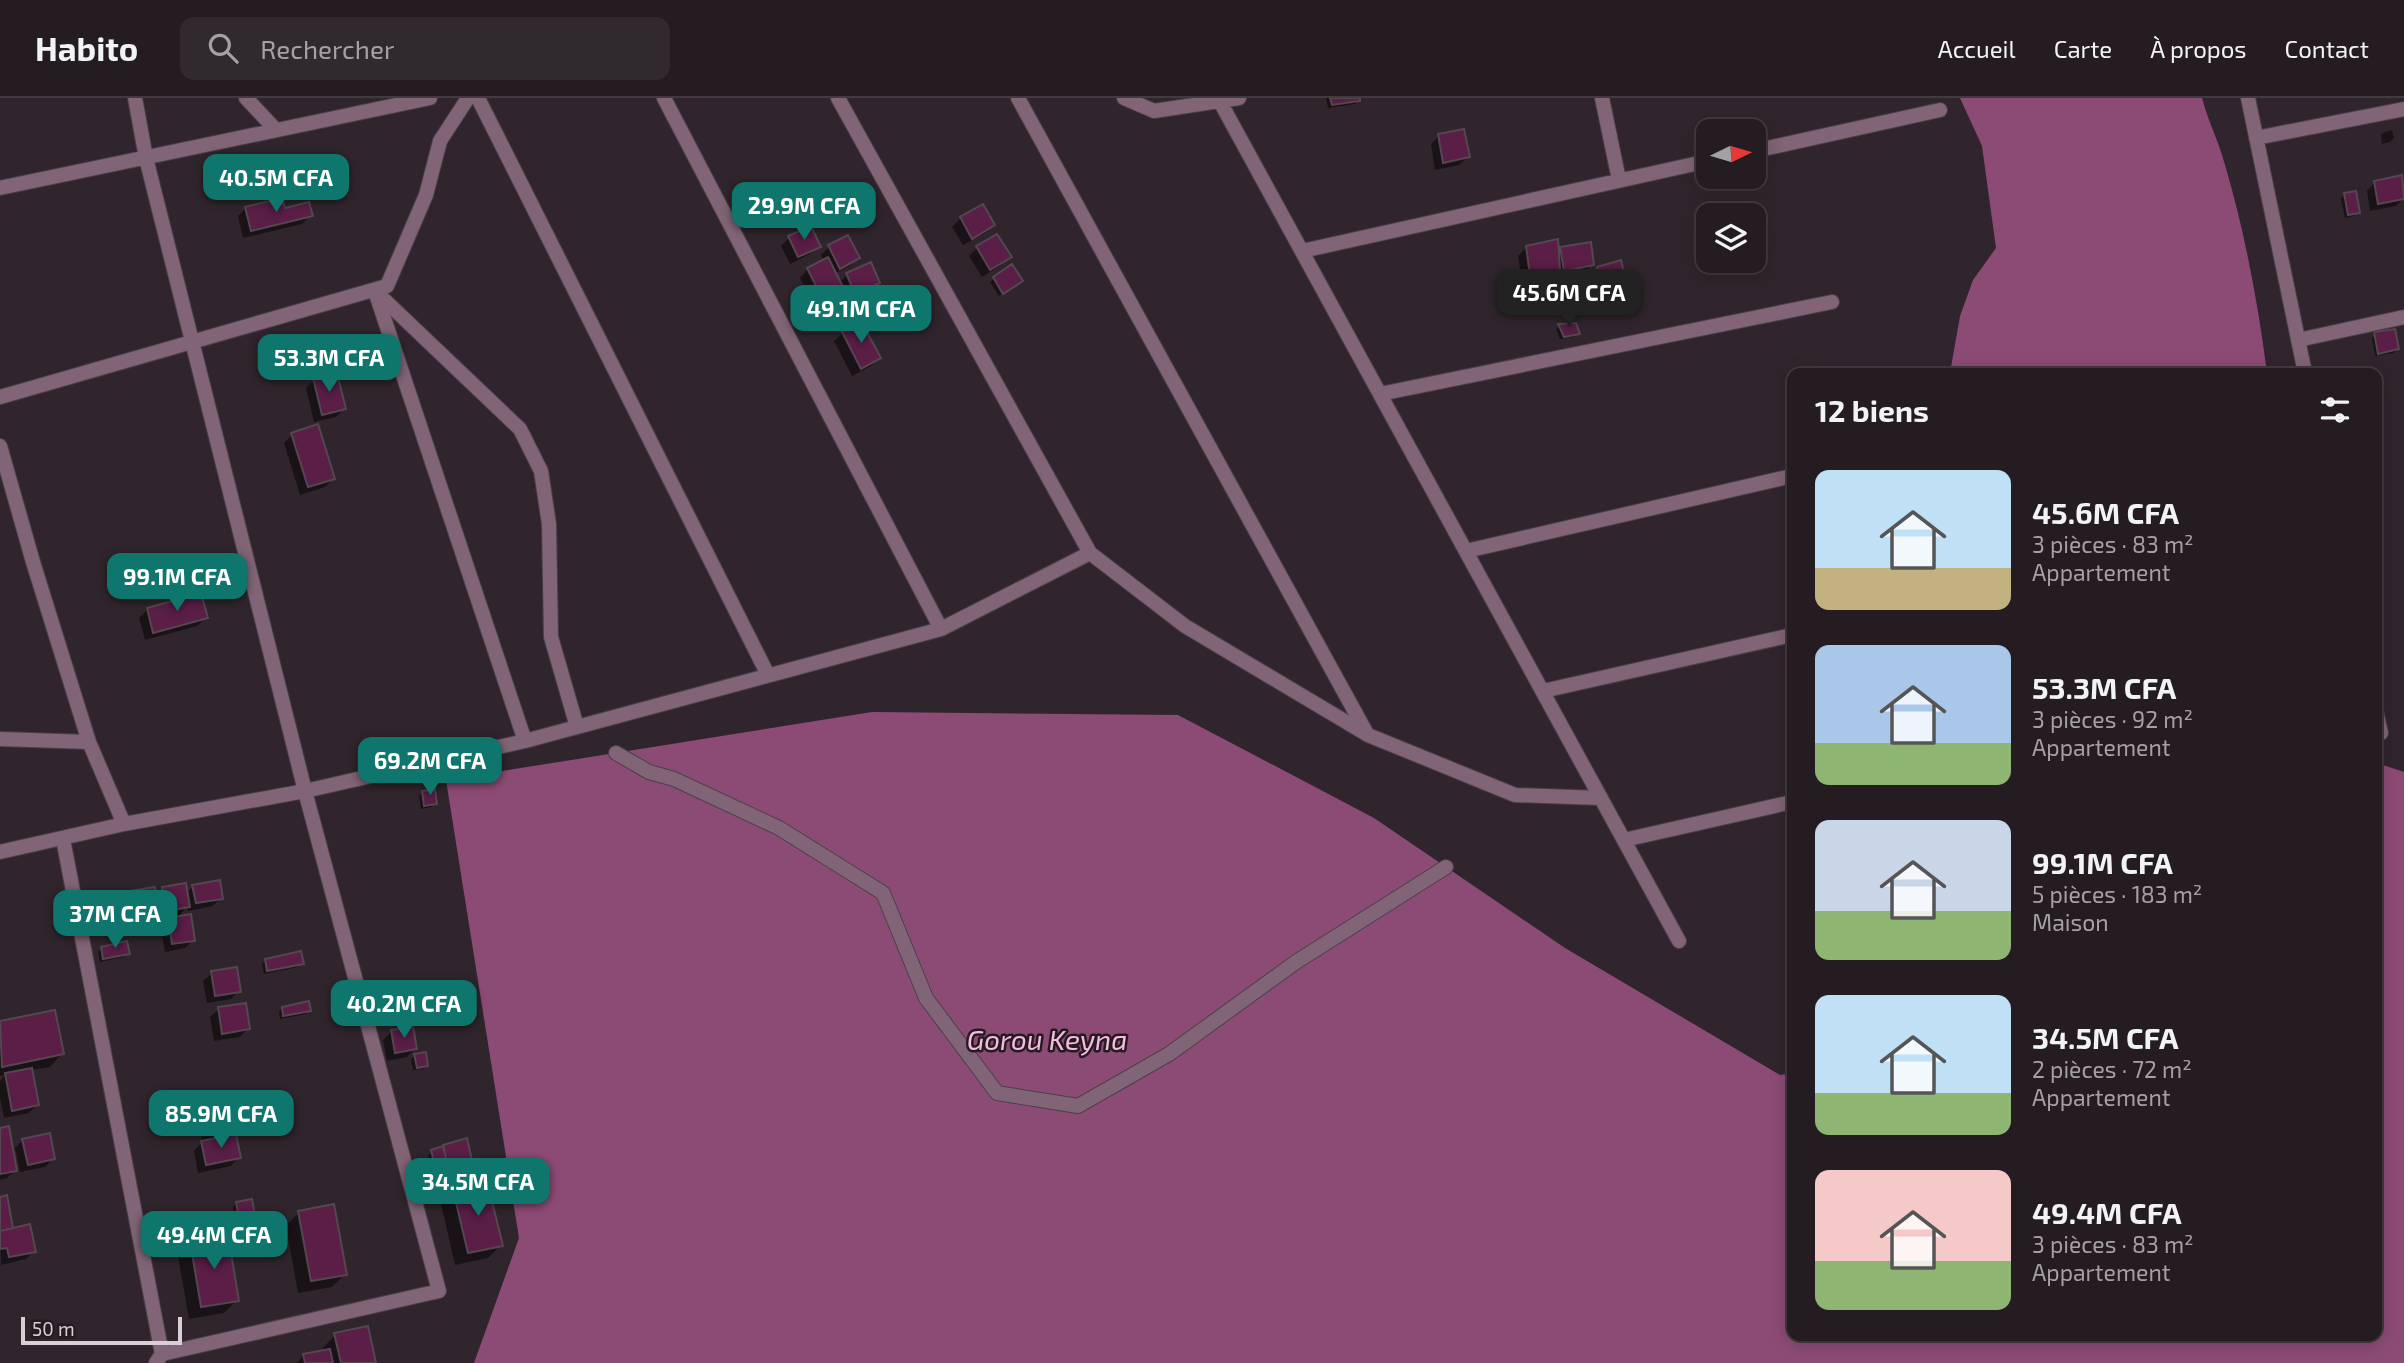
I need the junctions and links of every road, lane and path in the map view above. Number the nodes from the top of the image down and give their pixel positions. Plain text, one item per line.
1 (135, 98) edge
2 (246, 98) edge
3 (430, 98) edge
4 (468, 98) edge
5 (478, 98) edge
6 (664, 98) edge
7 (838, 98) edge
8 (1018, 98) edge
9 (1124, 98) edge
10 (1239, 98) edge
11 (1602, 98) edge
12 (2248, 98) edge
13 (1219, 100) edge
14 (2404, 109) edge
15 (1940, 110) dead end
16 (276, 130) junction
17 (2256, 138) junction
18 (1766, 148) edge
19 (146, 158) junction
20 (1696, 164) edge
21 (1619, 180) junction
22 (0, 188) edge
23 (1302, 250) junction
24 (374, 290) junction
25 (1832, 302) dead end
26 (2404, 317) edge
27 (2298, 340) junction
28 (193, 343) junction
29 (2304, 368) edge
30 (1380, 394) junction
31 (0, 397) edge
32 (0, 446) edge
33 (1787, 478) edge
34 (1466, 551) junction
35 (1090, 553) junction
36 (941, 629) junction
37 (1787, 636) edge
38 (768, 675) junction
39 (1543, 691) junction
40 (577, 727) junction
41 (1367, 734) junction
42 (0, 739) edge
43 (526, 741) junction
44 (89, 742) junction
45 (616, 753) dead end
46 (305, 791) junction
47 (1601, 798) junction
48 (1787, 803) edge
49 (124, 824) junction
50 (63, 839) junction
51 (1624, 840) junction
52 (0, 852) edge
53 (1446, 866) dead end
54 (1679, 941) dead end
55 (159, 1358) edge

1 - 19 street
2 - 16 street
3 - 16 street
4 - 24 street
5 - 38 street
6 - 36 street
7 - 35 street
8 - 41 street
9 - 13 street
10 - 13 street
11 - 21 street
12 - 17 street
13 - 23 street
14 - 17 street
15 - 18 street
16 - 19 street
17 - 27 street
19 - 22 street
19 - 28 street
20 - 21 street
21 - 23 street
23 - 30 street
24 - 28 street
24 - 40 street
24 - 43 street
25 - 30 street
26 - 27 street
27 - 29 street
28 - 31 street
28 - 46 street
30 - 34 street
32 - 44 street
33 - 34 street
34 - 39 street
35 - 36 street
35 - 41 street
36 - 38 street
37 - 39 street
38 - 40 street
39 - 47 street
40 - 43 street
41 - 47 street
42 - 44 street
43 - 46 street
44 - 49 street
45 - 53 street
46 - 49 street
46 - 55 street
47 - 51 street
48 - 51 street
49 - 50 street
50 - 52 street
50 - 55 street
51 - 54 street

